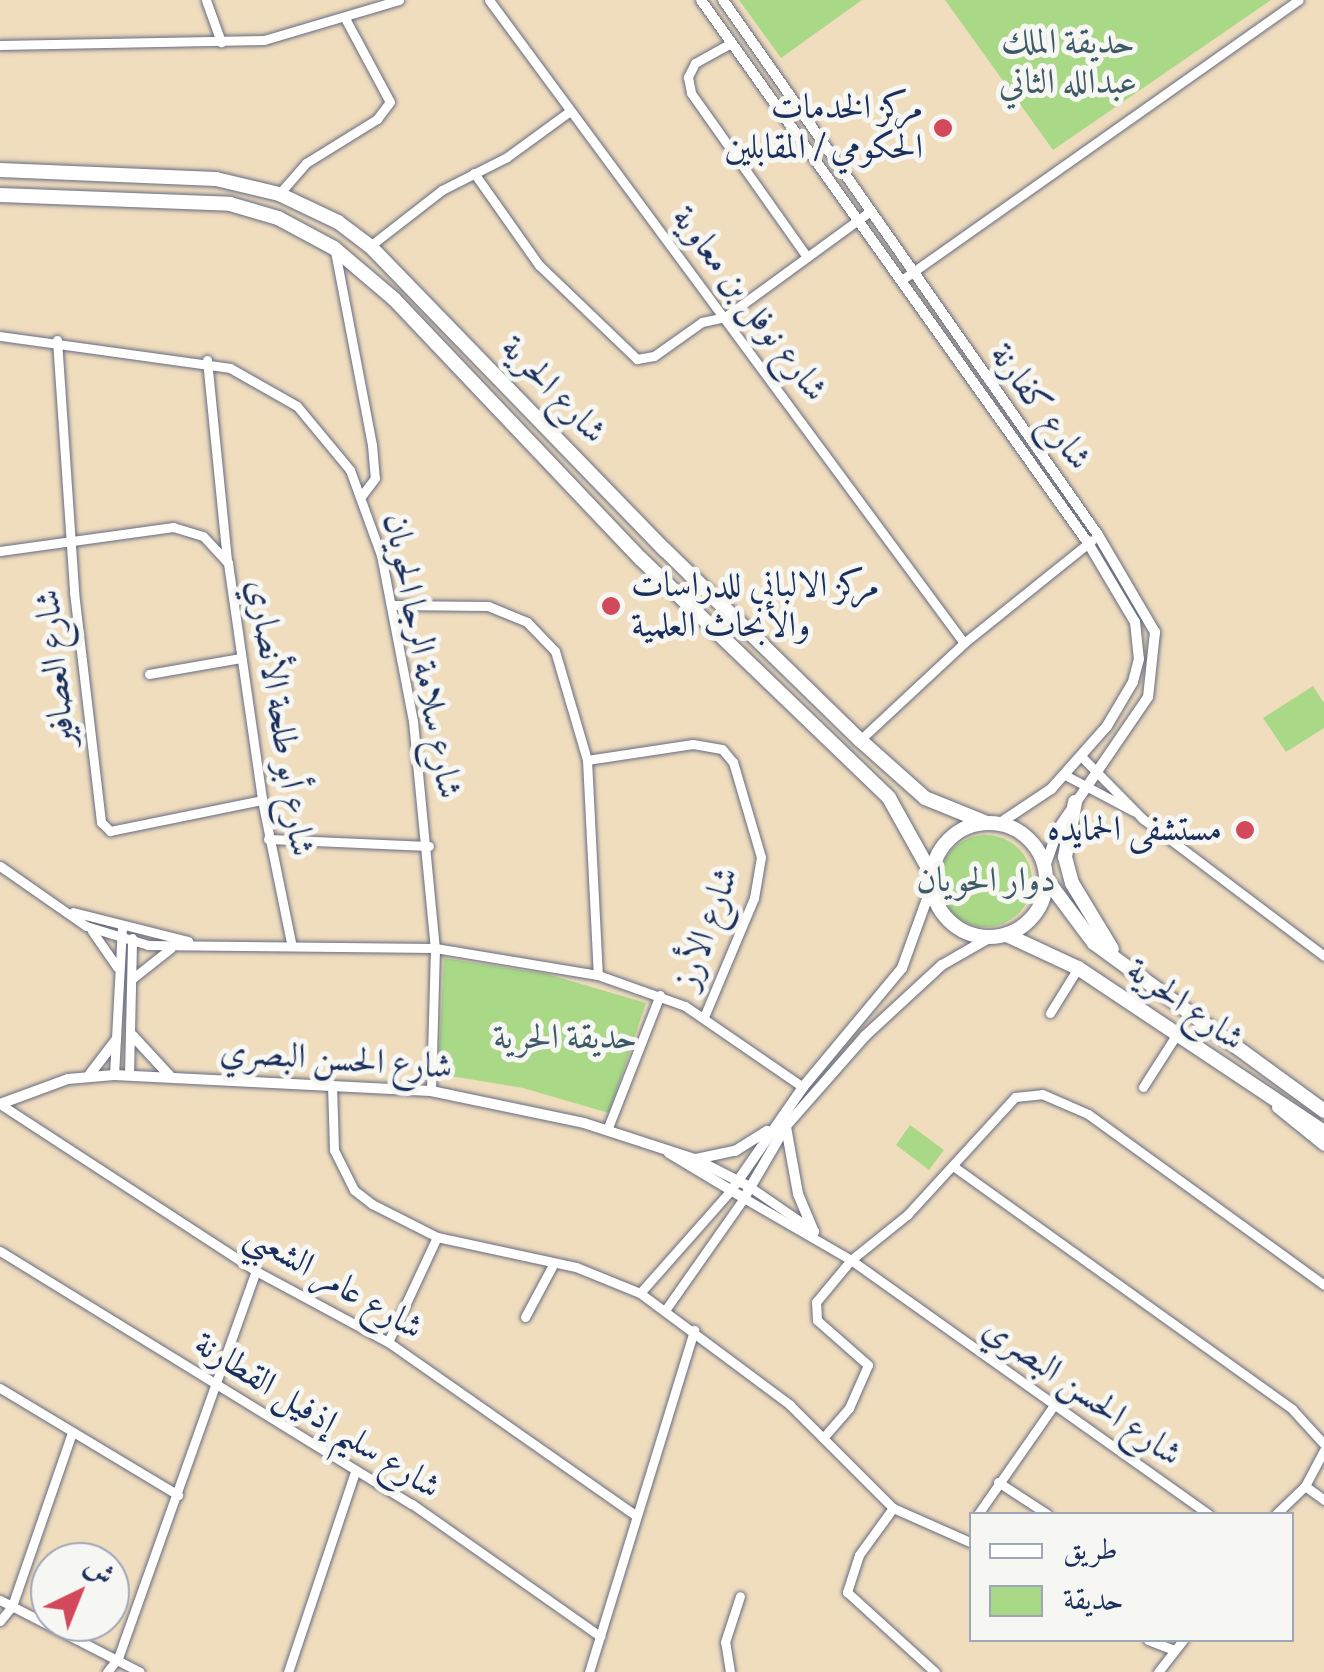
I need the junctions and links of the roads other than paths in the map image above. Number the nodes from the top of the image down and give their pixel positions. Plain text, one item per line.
1 (206, 0) edge
2 (399, 0) edge
3 (488, 0) edge
4 (701, 0) edge
5 (723, 0) edge
6 (1298, 0) edge
7 (346, 20) junction
8 (221, 42) junction
9 (731, 43) junction
10 (0, 44) edge
11 (570, 111) junction
12 (0, 170) edge
13 (474, 173) junction
14 (279, 194) junction
15 (0, 195) edge
16 (864, 215) junction
17 (370, 246) junction
18 (334, 248) junction
19 (807, 257) junction
20 (907, 276) junction
21 (725, 317) junction
22 (0, 336) edge
23 (57, 340) junction
24 (207, 360) junction
25 (362, 494) junction
26 (1098, 535) junction
27 (70, 540) junction
28 (1088, 543) junction
29 (0, 551) edge
30 (228, 563) junction
31 (392, 605) junction
32 (964, 643) junction
33 (241, 658) junction
34 (149, 674) dead end
35 (860, 740) junction
36 (1083, 758) junction
37 (587, 760) junction
38 (1098, 770) junction
39 (1065, 775) junction
40 (1085, 787) junction
41 (262, 800) junction
42 (1075, 802) junction
43 (1134, 811) junction
44 (984, 822) junction
45 (1000, 823) junction
46 (268, 839) junction
47 (428, 846) junction
48 (0, 866) edge
49 (1046, 873) junction
50 (932, 880) junction
51 (60, 908) junction
52 (86, 926) junction
53 (127, 935) junction
54 (1007, 935) junction
55 (989, 938) junction
56 (201, 943) junction
57 (291, 943) junction
58 (173, 947) junction
59 (436, 948) junction
60 (1324, 956) edge
61 (1078, 968) junction
62 (1128, 968) junction
63 (118, 970) junction
64 (598, 976) junction
65 (132, 980) junction
66 (660, 995) junction
67 (1050, 1012) dead end
68 (704, 1017) junction
69 (132, 1035) junction
70 (1175, 1037) junction
71 (116, 1040) junction
72 (114, 1075) junction
73 (129, 1075) junction
74 (88, 1076) junction
75 (170, 1077) junction
76 (332, 1085) junction
77 (803, 1086) junction
78 (1143, 1087) dead end
79 (430, 1091) junction
80 (1267, 1098) junction
81 (0, 1104) edge
82 (1322, 1106) edge
83 (786, 1126) junction
84 (772, 1128) junction
85 (607, 1130) junction
86 (1324, 1132) edge
87 (1324, 1144) edge
88 (666, 1150) junction
89 (695, 1159) junction
90 (953, 1166) junction
91 (741, 1189) junction
92 (814, 1232) junction
93 (436, 1238) junction
94 (826, 1244) junction
95 (0, 1251) edge
96 (851, 1260) junction
97 (554, 1263) junction
98 (256, 1271) junction
99 (1324, 1286) edge
100 (640, 1292) junction
101 (666, 1309) junction
102 (524, 1316) dead end
103 (694, 1330) junction
104 (388, 1342) junction
105 (215, 1387) junction
106 (0, 1388) edge
107 (1052, 1408) junction
108 (72, 1432) junction
109 (824, 1438) junction
110 (1324, 1444) edge
111 (1324, 1452) edge
112 (355, 1472) junction
113 (998, 1482) junction
114 (1305, 1486) junction
115 (178, 1495) junction
116 (1324, 1500) edge
117 (893, 1508) junction
118 (979, 1512) edge
119 (1045, 1512) edge
120 (1206, 1512) edge
121 (1278, 1512) edge
122 (635, 1515) junction
123 (968, 1540) edge
124 (740, 1596) dead end
125 (0, 1600) edge
126 (12, 1606) junction
127 (0, 1621) edge
128 (600, 1636) junction
129 (1153, 1642) edge
130 (1181, 1642) edge
131 (1174, 1650) junction
132 (118, 1658) junction
133 (107, 1672) edge
134 (140, 1672) edge
135 (288, 1672) edge
136 (590, 1672) edge
137 (730, 1672) edge
138 (935, 1672) edge
139 (1158, 1672) edge

1 - 8 street
2 - 7 street
3 - 11 street, شارع نوفل بن معاوية
4 - 9 street, شارع كفارنة
5 - 16 street, شارع كفارنة
6 - 20 street
7 - 8 street
7 - 14 street
8 - 10 street
9 - 16 street, شارع كفارنة
9 - 19 street
11 - 13 street
11 - 21 street, شارع نوفل بن معاوية
12 - 14 highway, شارع الحرية
13 - 17 street
13 - 21 street
14 - 17 highway, شارع الحرية
15 - 18 highway, شارع الحرية
16 - 19 street
16 - 20 street, شارع كفارنة
17 - 35 highway, شارع الحرية
18 - 25 street
18 - 50 highway, شارع الحرية
19 - 21 street
20 - 26 street, شارع كفارنة
20 - 28 street, شارع كفارنة
21 - 32 street, شارع نوفل بن معاوية
22 - 23 street, شارع سلامة الرجا الحويان
23 - 24 street, شارع سلامة الرجا الحويان
23 - 27 street, شارع العصافير
24 - 25 street, شارع سلامة الرجا الحويان
24 - 30 street
25 - 31 street, شارع سلامة الرجا الحويان
26 - 28 street
26 - 38 street, شارع كفارنة
27 - 29 street, شارع أبو طلحة الأنصاري
27 - 30 street, شارع أبو طلحة الأنصاري
27 - 41 street, شارع العصافير
28 - 32 street
28 - 36 street, شارع كفارنة
30 - 33 street, شارع أبو طلحة الأنصاري
31 - 37 street
31 - 47 street, شارع سلامة الرجا الحويان
32 - 35 street
33 - 34 street
33 - 41 street, شارع أبو طلحة الأنصاري
35 - 44 highway, شارع الحرية
36 - 38 street
36 - 39 street, شارع كفارنة
37 - 64 street
37 - 68 street, شارع الأرز
38 - 40 street, شارع كفارنة
38 - 43 street
39 - 40 street
39 - 45 street, شارع كفارنة
40 - 42 street, شارع كفارنة
40 - 43 street
41 - 46 street, شارع أبو طلحة الأنصاري
42 - 49 street, شارع كفارنة
42 - 62 highway
43 - 60 street
44 - 45 highway
44 - 50 highway
45 - 49 highway
46 - 47 street
46 - 57 street, شارع أبو طلحة الأنصاري
47 - 59 street, شارع سلامة الرجا الحويان
48 - 51 street
49 - 54 highway
49 - 62 highway, شارع الحرية
50 - 55 highway
50 - 77 street
51 - 52 street
51 - 53 street
52 - 53 street
52 - 63 street
53 - 56 street
53 - 58 street
53 - 63 street
53 - 65 street
54 - 55 highway
54 - 61 highway, شارع الحرية
55 - 83 street
56 - 57 street
56 - 58 street
57 - 59 street
58 - 65 street
59 - 64 street
59 - 79 street, شارع سلامة الرجا الحويان
61 - 67 street
61 - 70 highway, شارع الحرية
62 - 82 highway, شارع الحرية
63 - 71 street
64 - 66 street
65 - 69 street
66 - 68 street
66 - 85 street
68 - 77 street
69 - 73 street
69 - 75 street
70 - 78 street
70 - 80 highway, شارع الحرية
71 - 72 street
71 - 74 street
72 - 73 street, شارع الحسن البصري
72 - 74 street, شارع الحسن البصري
73 - 75 street, شارع الحسن البصري
74 - 81 street, شارع الحسن البصري
75 - 76 street, شارع الحسن البصري
76 - 79 street, شارع الحسن البصري
76 - 93 street
77 - 84 street
79 - 85 street, شارع الحسن البصري
80 - 86 highway, شارع الحرية
80 - 87 main road
81 - 98 street, شارع عامر الشعبي
83 - 91 street
83 - 92 street
84 - 89 street
84 - 91 street
85 - 88 street, شارع الحسن البصري
88 - 89 street, شارع الحسن البصري
88 - 91 street, شارع الحسن البصري
89 - 91 street, شارع الحسن البصري
90 - 96 street
90 - 99 street
90 - 110 street
91 - 92 street, شارع الحسن البصري
91 - 94 street, شارع الحسن البصري
91 - 100 street
91 - 101 street
92 - 94 street, شارع الحسن البصري
93 - 97 street
93 - 104 street
94 - 96 street, شارع الحسن البصري
95 - 105 street, شارع سليم إذفيل القطارنة
96 - 107 street, شارع الحسن البصري
96 - 109 street
97 - 100 street
97 - 102 street
98 - 104 street, شارع عامر الشعبي
98 - 105 street
100 - 101 street
101 - 103 street
103 - 109 street
103 - 122 street
104 - 122 street, شارع عامر الشعبي
105 - 112 street, شارع سليم إذفيل القطارنة
105 - 115 street
106 - 108 street
107 - 113 street
107 - 120 street, شارع الحسن البصري
108 - 115 street
108 - 126 street
109 - 117 street
111 - 114 street
112 - 128 street, شارع سليم إذفيل القطارنة
112 - 135 street
113 - 118 street
113 - 119 street
114 - 116 street
114 - 121 street
115 - 132 street
117 - 123 street
117 - 138 street
122 - 128 street
124 - 137 street
125 - 126 street
126 - 127 street
126 - 132 street
128 - 136 street
129 - 131 street
130 - 131 street
131 - 139 street
132 - 133 street
132 - 134 street

